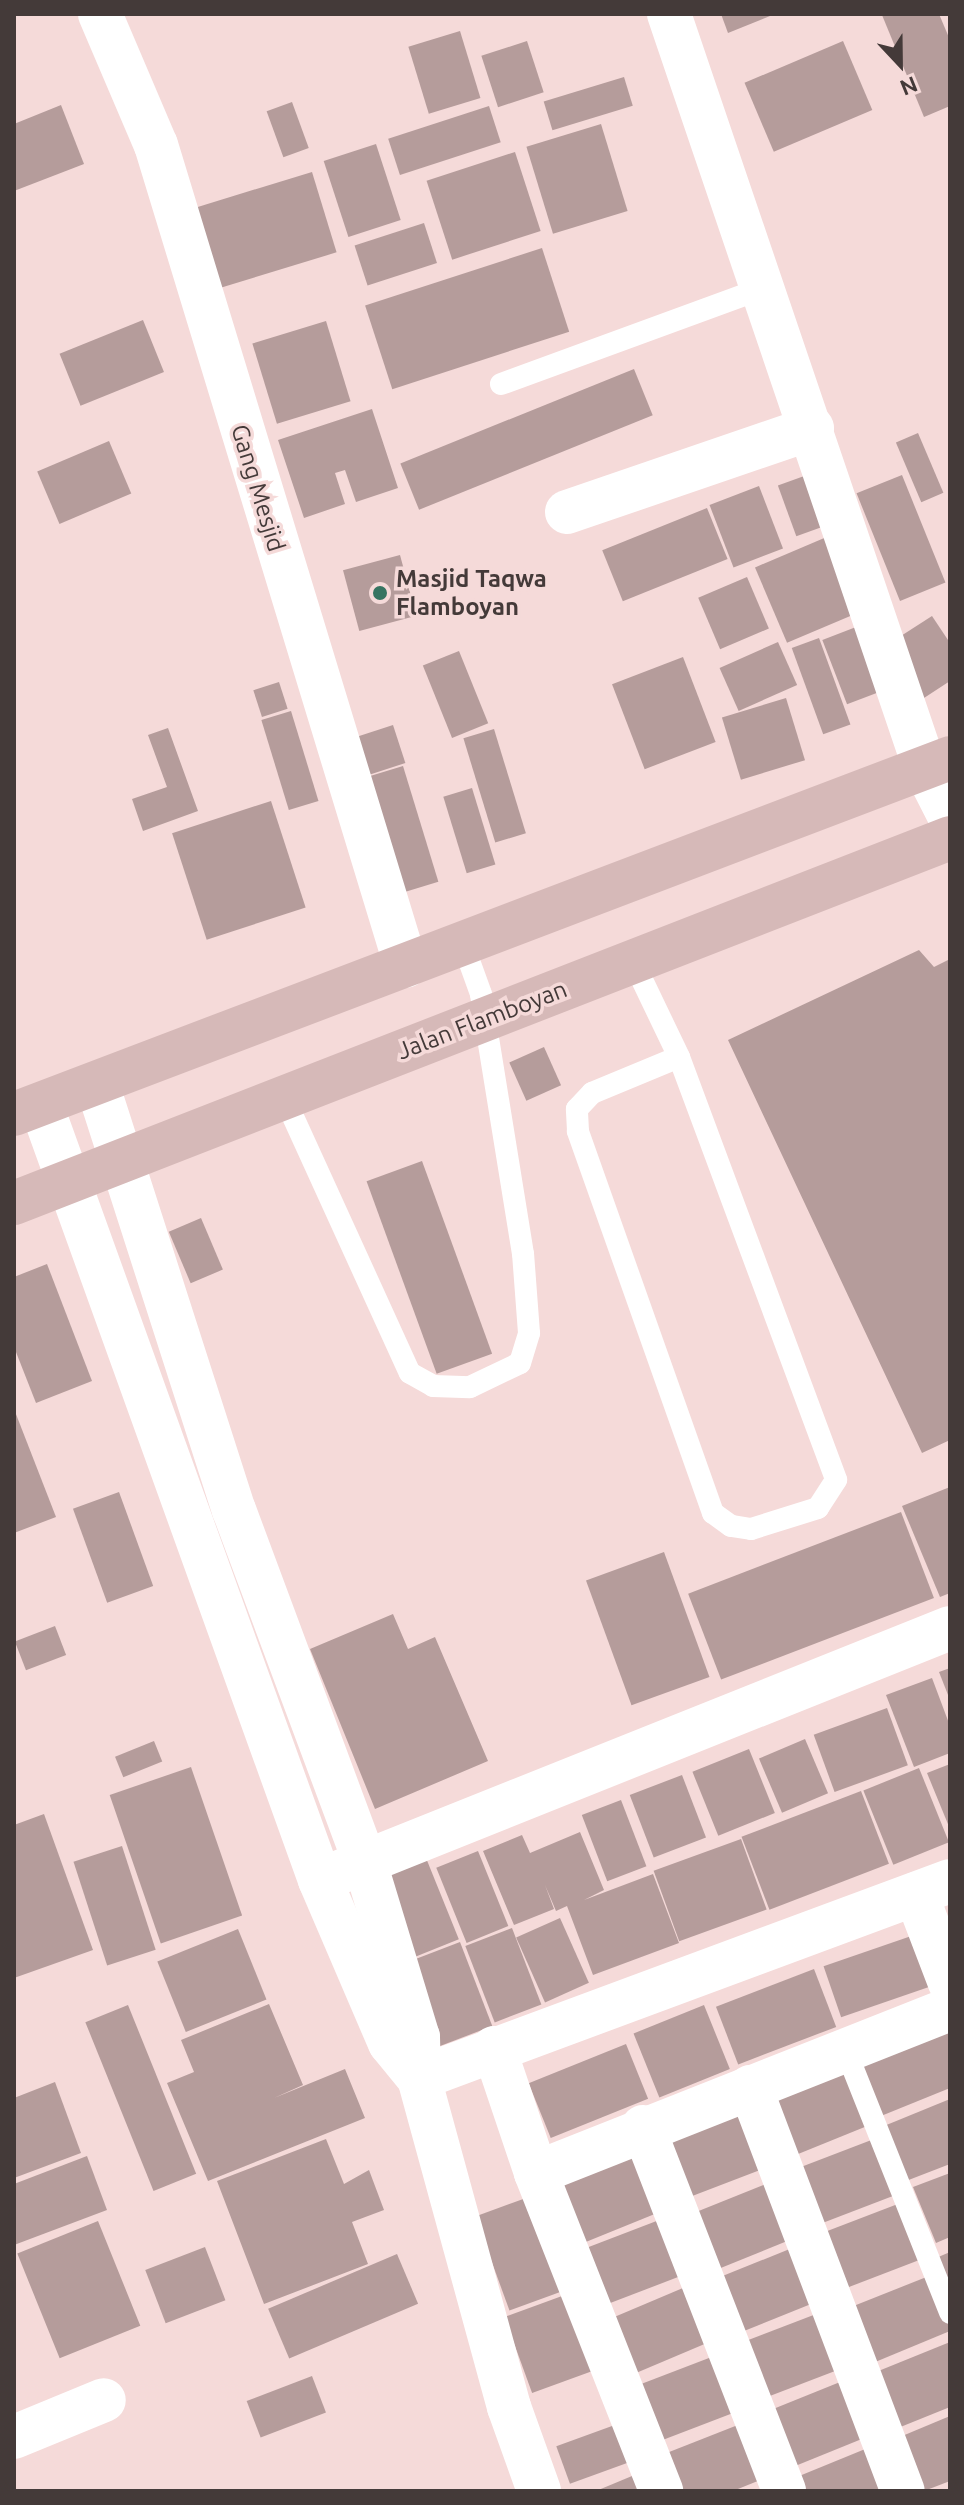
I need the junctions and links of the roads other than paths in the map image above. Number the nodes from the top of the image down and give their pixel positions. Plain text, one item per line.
1 (100, 14) edge
2 (669, 14) edge
3 (763, 288) junction
4 (501, 384) dead end
5 (812, 428) junction
6 (567, 512) dead end
7 (938, 763) edge
8 (950, 817) edge
9 (950, 838) edge
10 (463, 944) junction
11 (633, 961) junction
12 (406, 966) junction
13 (485, 1019) junction
14 (679, 1057) junction
15 (97, 1084) junction
16 (284, 1097) junction
17 (28, 1110) edge
18 (118, 1162) junction
19 (69, 1182) junction
20 (14, 1203) edge
21 (950, 1628) edge
22 (365, 1863) junction
23 (320, 1880) junction
24 (933, 1887) edge
25 (950, 1983) edge
26 (950, 2009) edge
27 (494, 2048) junction
28 (846, 2051) junction
29 (419, 2078) junction
30 (750, 2087) junction
31 (643, 2127) junction
32 (536, 2173) junction
33 (950, 2313) edge
34 (104, 2400) dead end
35 (509, 2407) junction
36 (14, 2437) edge
37 (508, 2491) edge
38 (539, 2491) edge
39 (661, 2491) edge
40 (784, 2491) edge
41 (903, 2491) edge

1 - 12 street, Gang Mesjid
2 - 3 street
3 - 4 lane
3 - 5 street
5 - 6 street
5 - 7 street
7 - 8 street
7 - 10 main road
9 - 11 main road, Jalan Flamboyan
10 - 12 main road
10 - 13 lane
11 - 13 main road, Jalan Flamboyan
11 - 14 lane
12 - 15 main road
13 - 16 main road, Jalan Flamboyan
13 - 16 lane
14 - 14 lane
15 - 17 main road
15 - 18 street
16 - 18 main road, Jalan Flamboyan
17 - 19 street
18 - 19 main road, Jalan Flamboyan
18 - 22 street
19 - 20 main road, Jalan Flamboyan
19 - 23 street
21 - 22 street
22 - 23 street
22 - 29 street
23 - 29 street
24 - 25 street
24 - 27 street
26 - 28 street
27 - 29 street
27 - 32 street
28 - 30 street
28 - 33 lane
29 - 35 street
30 - 31 street
30 - 41 street
31 - 32 street
31 - 40 street
32 - 39 street
34 - 36 street
35 - 37 street
35 - 38 street

